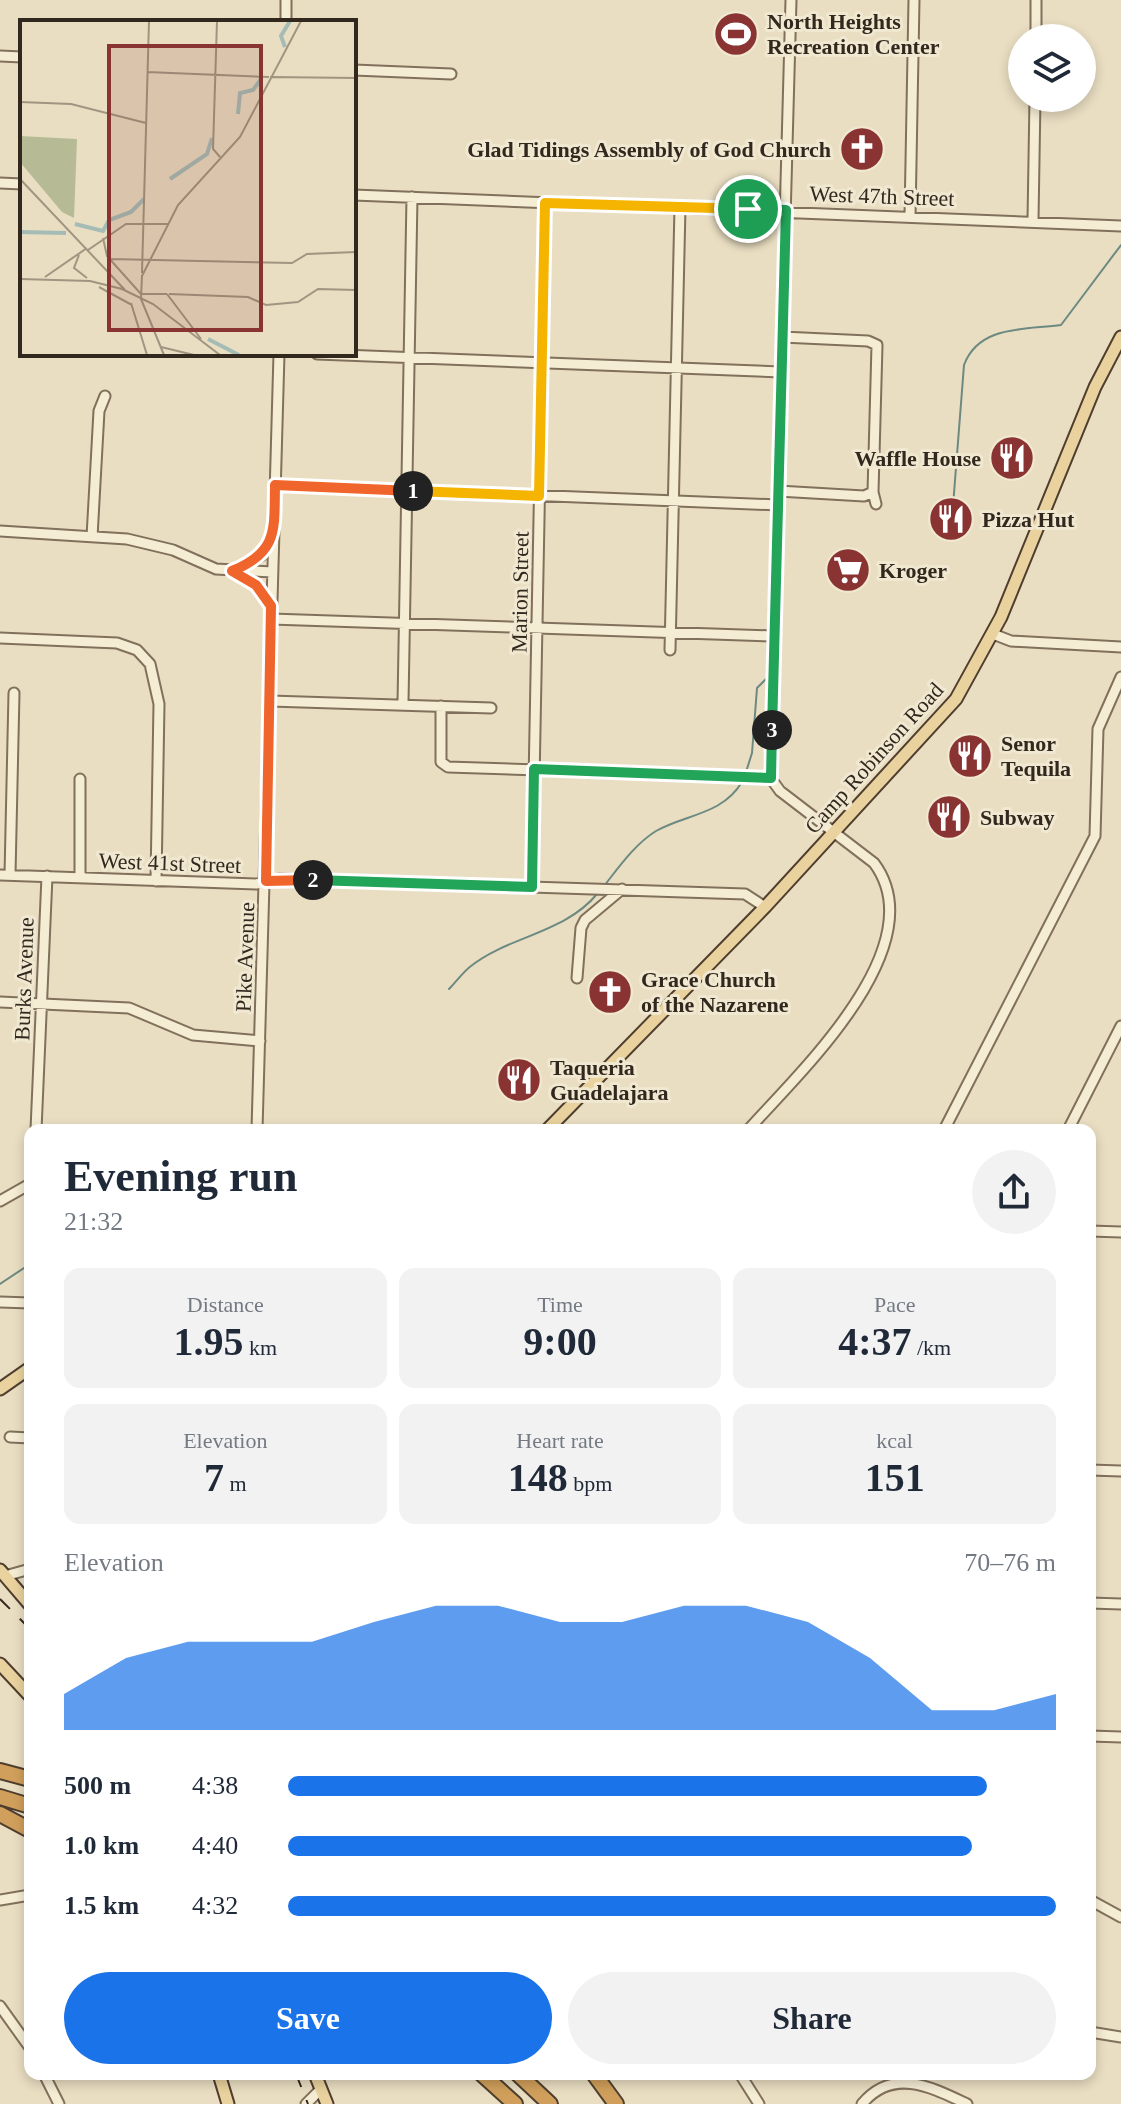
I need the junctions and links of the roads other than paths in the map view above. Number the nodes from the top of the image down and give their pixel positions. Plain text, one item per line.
1 (791, 0) edge
2 (914, 0) edge
3 (1036, 0) edge
4 (1036, 24) edge
5 (0, 56) edge
6 (20, 57) edge
7 (356, 70) edge
8 (451, 74) dead end
9 (1035, 112) edge
10 (0, 183) edge
11 (20, 184) edge
12 (356, 195) edge
13 (412, 197) junction
14 (545, 203) junction
15 (680, 207) junction
16 (786, 210) junction
17 (910, 216) junction
18 (1033, 220) junction
19 (1121, 226) edge
20 (782, 337) junction
21 (1121, 337) edge
22 (279, 356) edge
23 (356, 356) edge
24 (410, 358) junction
25 (542, 363) junction
26 (676, 368) junction
27 (781, 372) junction
28 (105, 396) dead end
29 (275, 485) junction
30 (407, 490) junction
31 (778, 491) junction
32 (873, 492) junction
33 (539, 496) junction
34 (673, 501) junction
35 (876, 504) dead end
36 (778, 505) junction
37 (274, 530) junction
38 (0, 531) edge
39 (92, 537) junction
40 (232, 571) junction
41 (272, 572) junction
42 (271, 606) junction
43 (271, 619) junction
44 (405, 625) junction
45 (537, 629) junction
46 (670, 634) junction
47 (993, 634) junction
48 (773, 636) junction
49 (0, 638) edge
50 (1121, 647) edge
51 (670, 650) dead end
52 (1121, 677) edge
53 (14, 693) dead end
54 (270, 701) junction
55 (403, 703) junction
56 (441, 706) junction
57 (491, 708) dead end
58 (534, 769) junction
59 (771, 778) junction
60 (80, 779) dead end
61 (836, 832) junction
62 (5, 875) edge
63 (47, 876) junction
64 (80, 877) junction
65 (156, 881) junction
66 (266, 881) junction
67 (532, 887) junction
68 (617, 889) junction
69 (765, 907) junction
70 (577, 978) dead end
71 (0, 1002) edge
72 (43, 1005) junction
73 (1121, 1026) edge
74 (260, 1041) junction
75 (36, 1124) edge
76 (257, 1124) edge
77 (553, 1124) edge
78 (753, 1124) edge
79 (947, 1124) edge
80 (1071, 1124) edge
81 (24, 1187) edge
82 (0, 1201) edge
83 (1096, 1231) edge
84 (1121, 1232) edge
85 (0, 1302) edge
86 (24, 1303) edge
87 (24, 1372) edge
88 (0, 1389) edge
89 (10, 1437) dead end
90 (24, 1438) edge
91 (1096, 1470) edge
92 (1121, 1471) edge
93 (24, 1570) edge
94 (2, 1573) edge
95 (24, 1598) edge
96 (1096, 1603) edge
97 (1121, 1604) edge
98 (0, 1664) edge
99 (24, 1690) edge
100 (1096, 1736) edge
101 (1121, 1737) edge
102 (0, 1771) edge
103 (24, 1778) edge
104 (0, 1797) edge
105 (24, 1804) edge
106 (0, 1814) edge
107 (24, 1827) edge
108 (24, 1896) edge
109 (0, 1900) edge
110 (1096, 1903) edge
111 (1120, 1914) edge
112 (0, 2006) edge
113 (1096, 2033) edge
114 (1121, 2037) edge
115 (24, 2040) edge
116 (47, 2080) edge
117 (221, 2080) edge
118 (317, 2080) edge
119 (489, 2080) edge
120 (524, 2080) edge
121 (598, 2080) edge
122 (744, 2080) edge
123 (321, 2089) junction
124 (59, 2104) edge
125 (228, 2104) edge
126 (306, 2104) edge
127 (327, 2104) edge
128 (515, 2104) edge
129 (550, 2104) edge
130 (616, 2104) edge
131 (759, 2104) edge
132 (862, 2104) edge
133 (967, 2104) edge

1 - 16 street
2 - 17 street
3 - 4 street
5 - 6 street
7 - 8 street
9 - 18 street
10 - 11 street
12 - 13 street, West 47th Street
13 - 14 street, West 47th Street
13 - 24 street
14 - 15 street, West 47th Street
14 - 25 street, Marion Street
15 - 16 street, West 47th Street
15 - 26 street
16 - 17 street, West 47th Street
16 - 20 street
17 - 18 street, West 47th Street
18 - 19 street, West 47th Street
20 - 27 street
20 - 32 street
21 - 47 main road, Camp Robinson Road
22 - 29 street, Pike Avenue
23 - 24 street
24 - 25 street
24 - 30 street
25 - 26 street
25 - 33 street, Marion Street
26 - 27 street
26 - 34 street
27 - 31 street
28 - 39 street
29 - 30 street
29 - 37 street, Pike Avenue
30 - 33 street
30 - 44 street
31 - 32 street
31 - 36 street
32 - 35 street
33 - 34 street
33 - 45 street, Marion Street
34 - 36 street
34 - 46 street
36 - 48 street
37 - 40 street
37 - 41 street, Pike Avenue
38 - 39 street
39 - 40 street
40 - 41 street
40 - 42 street
41 - 42 street, Pike Avenue
42 - 43 street, Pike Avenue
43 - 44 street
43 - 54 street, Pike Avenue
44 - 45 street
44 - 55 street
45 - 46 street
45 - 58 street, Marion Street
46 - 48 street
46 - 51 street
47 - 50 street
47 - 61 main road, Camp Robinson Road
48 - 59 street
49 - 65 street
52 - 79 street
53 - 62 street
54 - 55 street
54 - 66 street, Pike Avenue
55 - 56 street
56 - 57 street
56 - 58 street
58 - 59 street
58 - 67 street, Marion Street
59 - 61 street
60 - 64 street
61 - 69 main road, Camp Robinson Road
61 - 78 street
62 - 63 street, West 41st Street
63 - 64 street, West 41st Street
63 - 72 street, Burks Avenue
64 - 65 street, West 41st Street
65 - 66 street, West 41st Street
66 - 67 street, West 41st Street
66 - 74 street, Pike Avenue
67 - 68 street, West 41st Street
68 - 69 street, West 41st Street
68 - 70 street
69 - 77 main road, Camp Robinson Road
71 - 72 street
72 - 74 street
72 - 75 street, Burks Avenue
73 - 80 street
74 - 76 street, Pike Avenue
81 - 82 street
83 - 84 street
85 - 86 street
87 - 88 main road
89 - 90 street
91 - 92 street
93 - 94 street
94 - 95 main road
96 - 97 street
98 - 99 main road
100 - 101 street
102 - 103 highway
104 - 105 highway
106 - 107 highway
108 - 109 street
110 - 111 street
112 - 115 street
113 - 114 street
116 - 124 street
117 - 125 main road
118 - 123 main road
119 - 128 highway
120 - 129 highway
121 - 130 highway
122 - 131 street
123 - 126 street
123 - 127 main road
132 - 133 street

